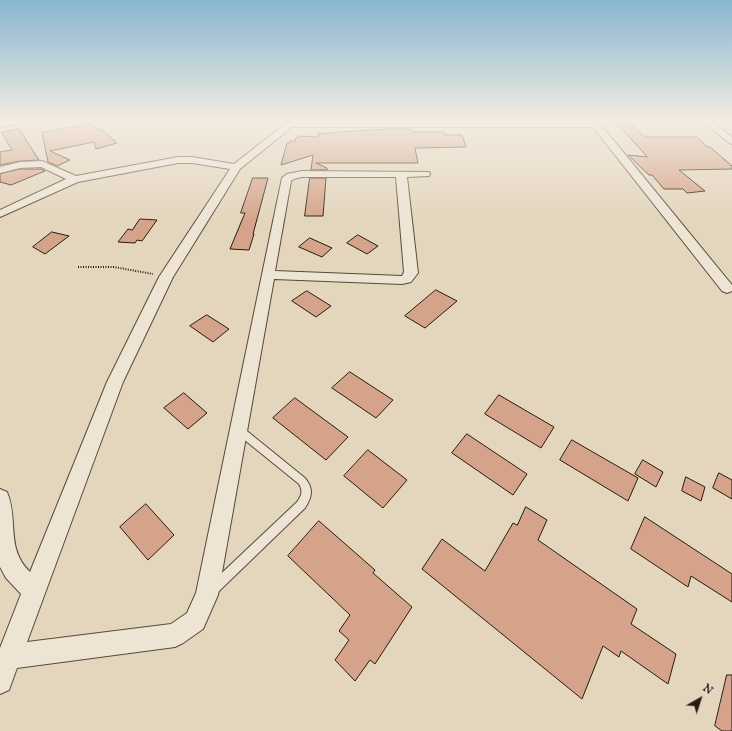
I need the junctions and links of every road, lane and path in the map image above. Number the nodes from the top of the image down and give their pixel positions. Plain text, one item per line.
1 (251, 155) edge
2 (621, 155) edge
3 (236, 167) junction
4 (0, 170) edge
5 (401, 174) junction
6 (425, 174) dead end
7 (75, 179) junction
8 (0, 214) edge
9 (78, 268) dead end
10 (269, 275) junction
11 (166, 277) junction
12 (727, 288) dead end
13 (239, 430) junction
14 (0, 499) edge
15 (34, 590) junction
16 (207, 595) junction
17 (9, 657) junction
18 (0, 681) edge

1 - 3 street
2 - 12 street
3 - 7 street
3 - 11 street
4 - 7 street
5 - 6 street
5 - 10 street
5 - 10 street
7 - 8 street
9 - 11 path
10 - 13 street
11 - 15 street
13 - 16 street
13 - 16 lane
14 - 15 street
15 - 17 street
16 - 17 street
17 - 18 street

